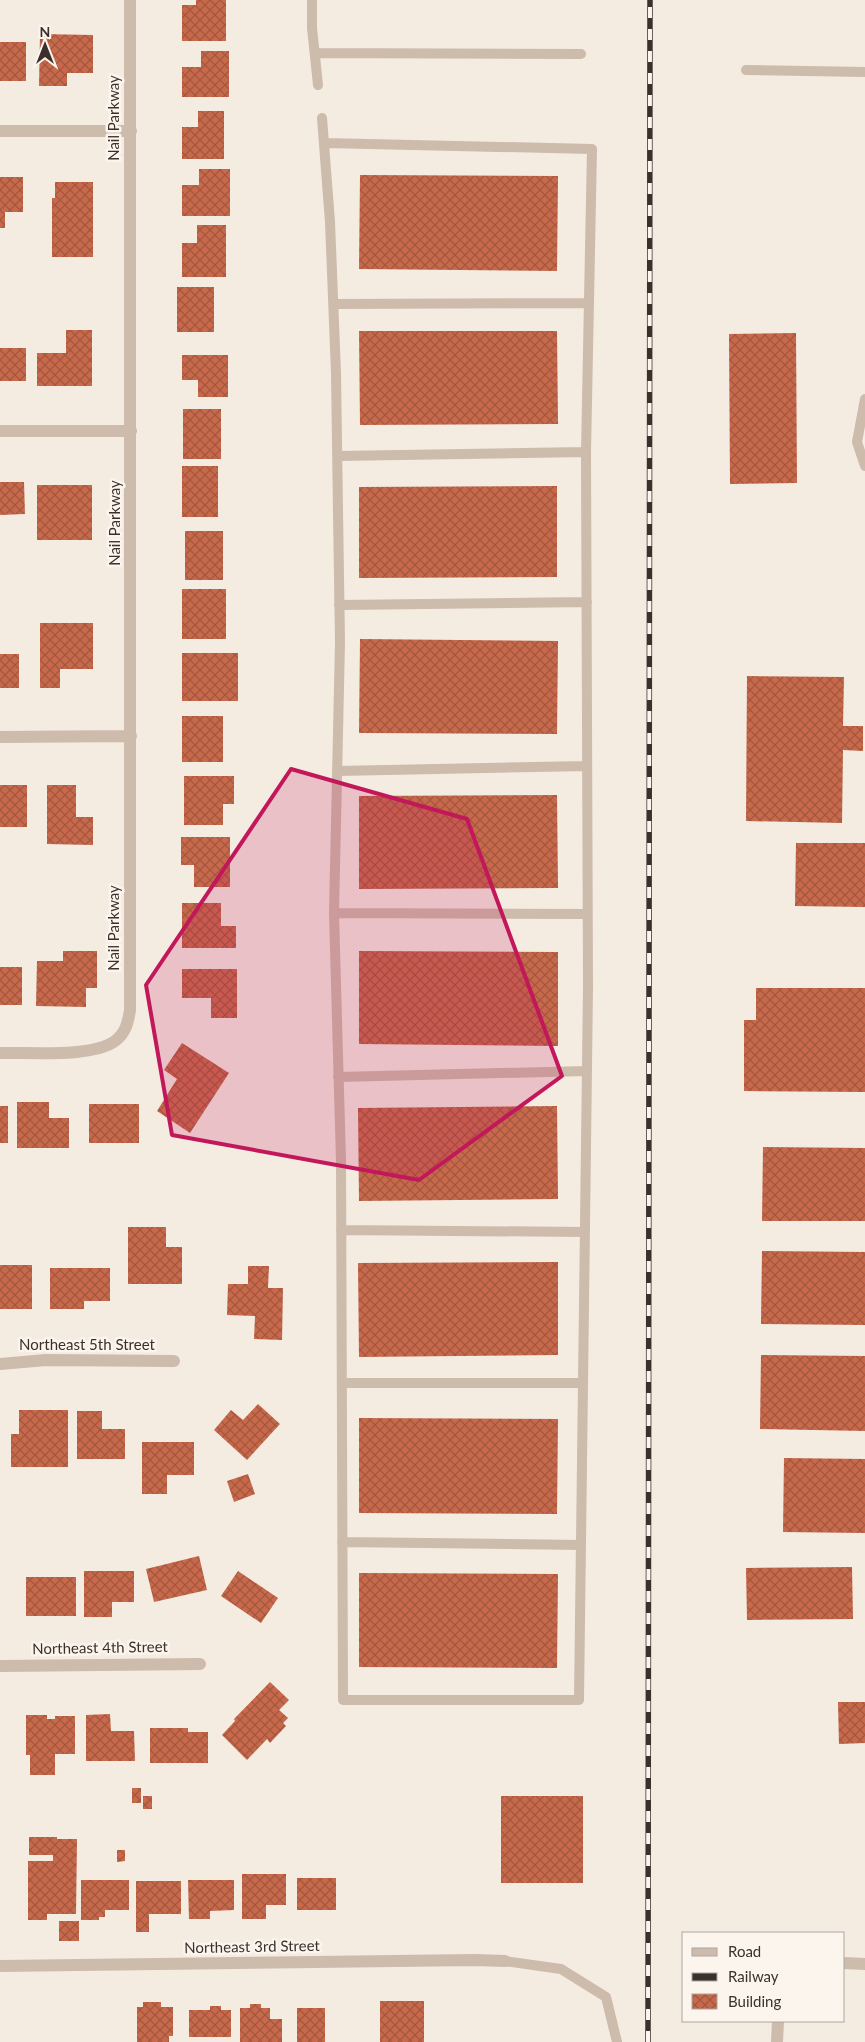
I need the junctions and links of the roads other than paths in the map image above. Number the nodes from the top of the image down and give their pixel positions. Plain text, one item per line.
1 (130, 0) edge
2 (312, 0) edge
3 (315, 53) junction
4 (581, 54) dead end
5 (746, 70) dead end
6 (865, 72) edge
7 (318, 85) dead end
8 (322, 118) dead end
9 (0, 131) edge
10 (131, 131) junction
11 (325, 143) junction
12 (589, 303) junction
13 (334, 304) junction
14 (865, 399) edge
15 (0, 431) edge
16 (131, 431) junction
17 (586, 452) junction
18 (338, 456) junction
19 (865, 466) edge
20 (587, 602) junction
21 (339, 605) junction
22 (131, 736) junction
23 (0, 737) edge
24 (587, 766) junction
25 (337, 771) junction
26 (334, 912) junction
27 (588, 914) junction
28 (0, 1053) edge
29 (587, 1072) junction
30 (338, 1077) junction
31 (341, 1230) junction
32 (585, 1232) junction
33 (174, 1361) dead end
34 (0, 1364) edge
35 (583, 1382) junction
36 (342, 1383) junction
37 (342, 1542) junction
38 (581, 1545) junction
39 (200, 1664) dead end
40 (0, 1666) edge
41 (505, 1961) joint
42 (845, 1963) edge
43 (865, 1964) edge
44 (0, 1966) edge
45 (778, 2022) edge
46 (617, 2042) edge
47 (777, 2042) edge

1 - 10 street, Nail Parkway
2 - 3 lane
3 - 4 lane
3 - 7 lane
5 - 6 lane
8 - 11 lane
9 - 10 street
10 - 16 street, Nail Parkway
11 - 12 lane
11 - 13 lane
12 - 13 lane
12 - 17 lane
13 - 18 lane
14 - 19 lane
15 - 16 street
16 - 22 street, Nail Parkway
17 - 18 lane
17 - 20 lane
18 - 21 lane
20 - 21 lane
20 - 24 lane
21 - 25 lane
22 - 23 street
22 - 28 street, Nail Parkway
24 - 25 lane
24 - 27 lane
25 - 26 lane
26 - 27 lane
26 - 30 lane
27 - 29 lane
29 - 30 lane
29 - 32 lane
30 - 31 lane
31 - 32 lane
31 - 36 lane
32 - 35 lane
33 - 34 street, Northeast 5th Street
35 - 36 lane
35 - 38 lane
36 - 37 lane
37 - 38 lane
37 - 38 lane
39 - 40 street, Northeast 4th Street
41 - 44 street, Northeast 3rd Street
41 - 46 lane
42 - 43 street
45 - 47 street

